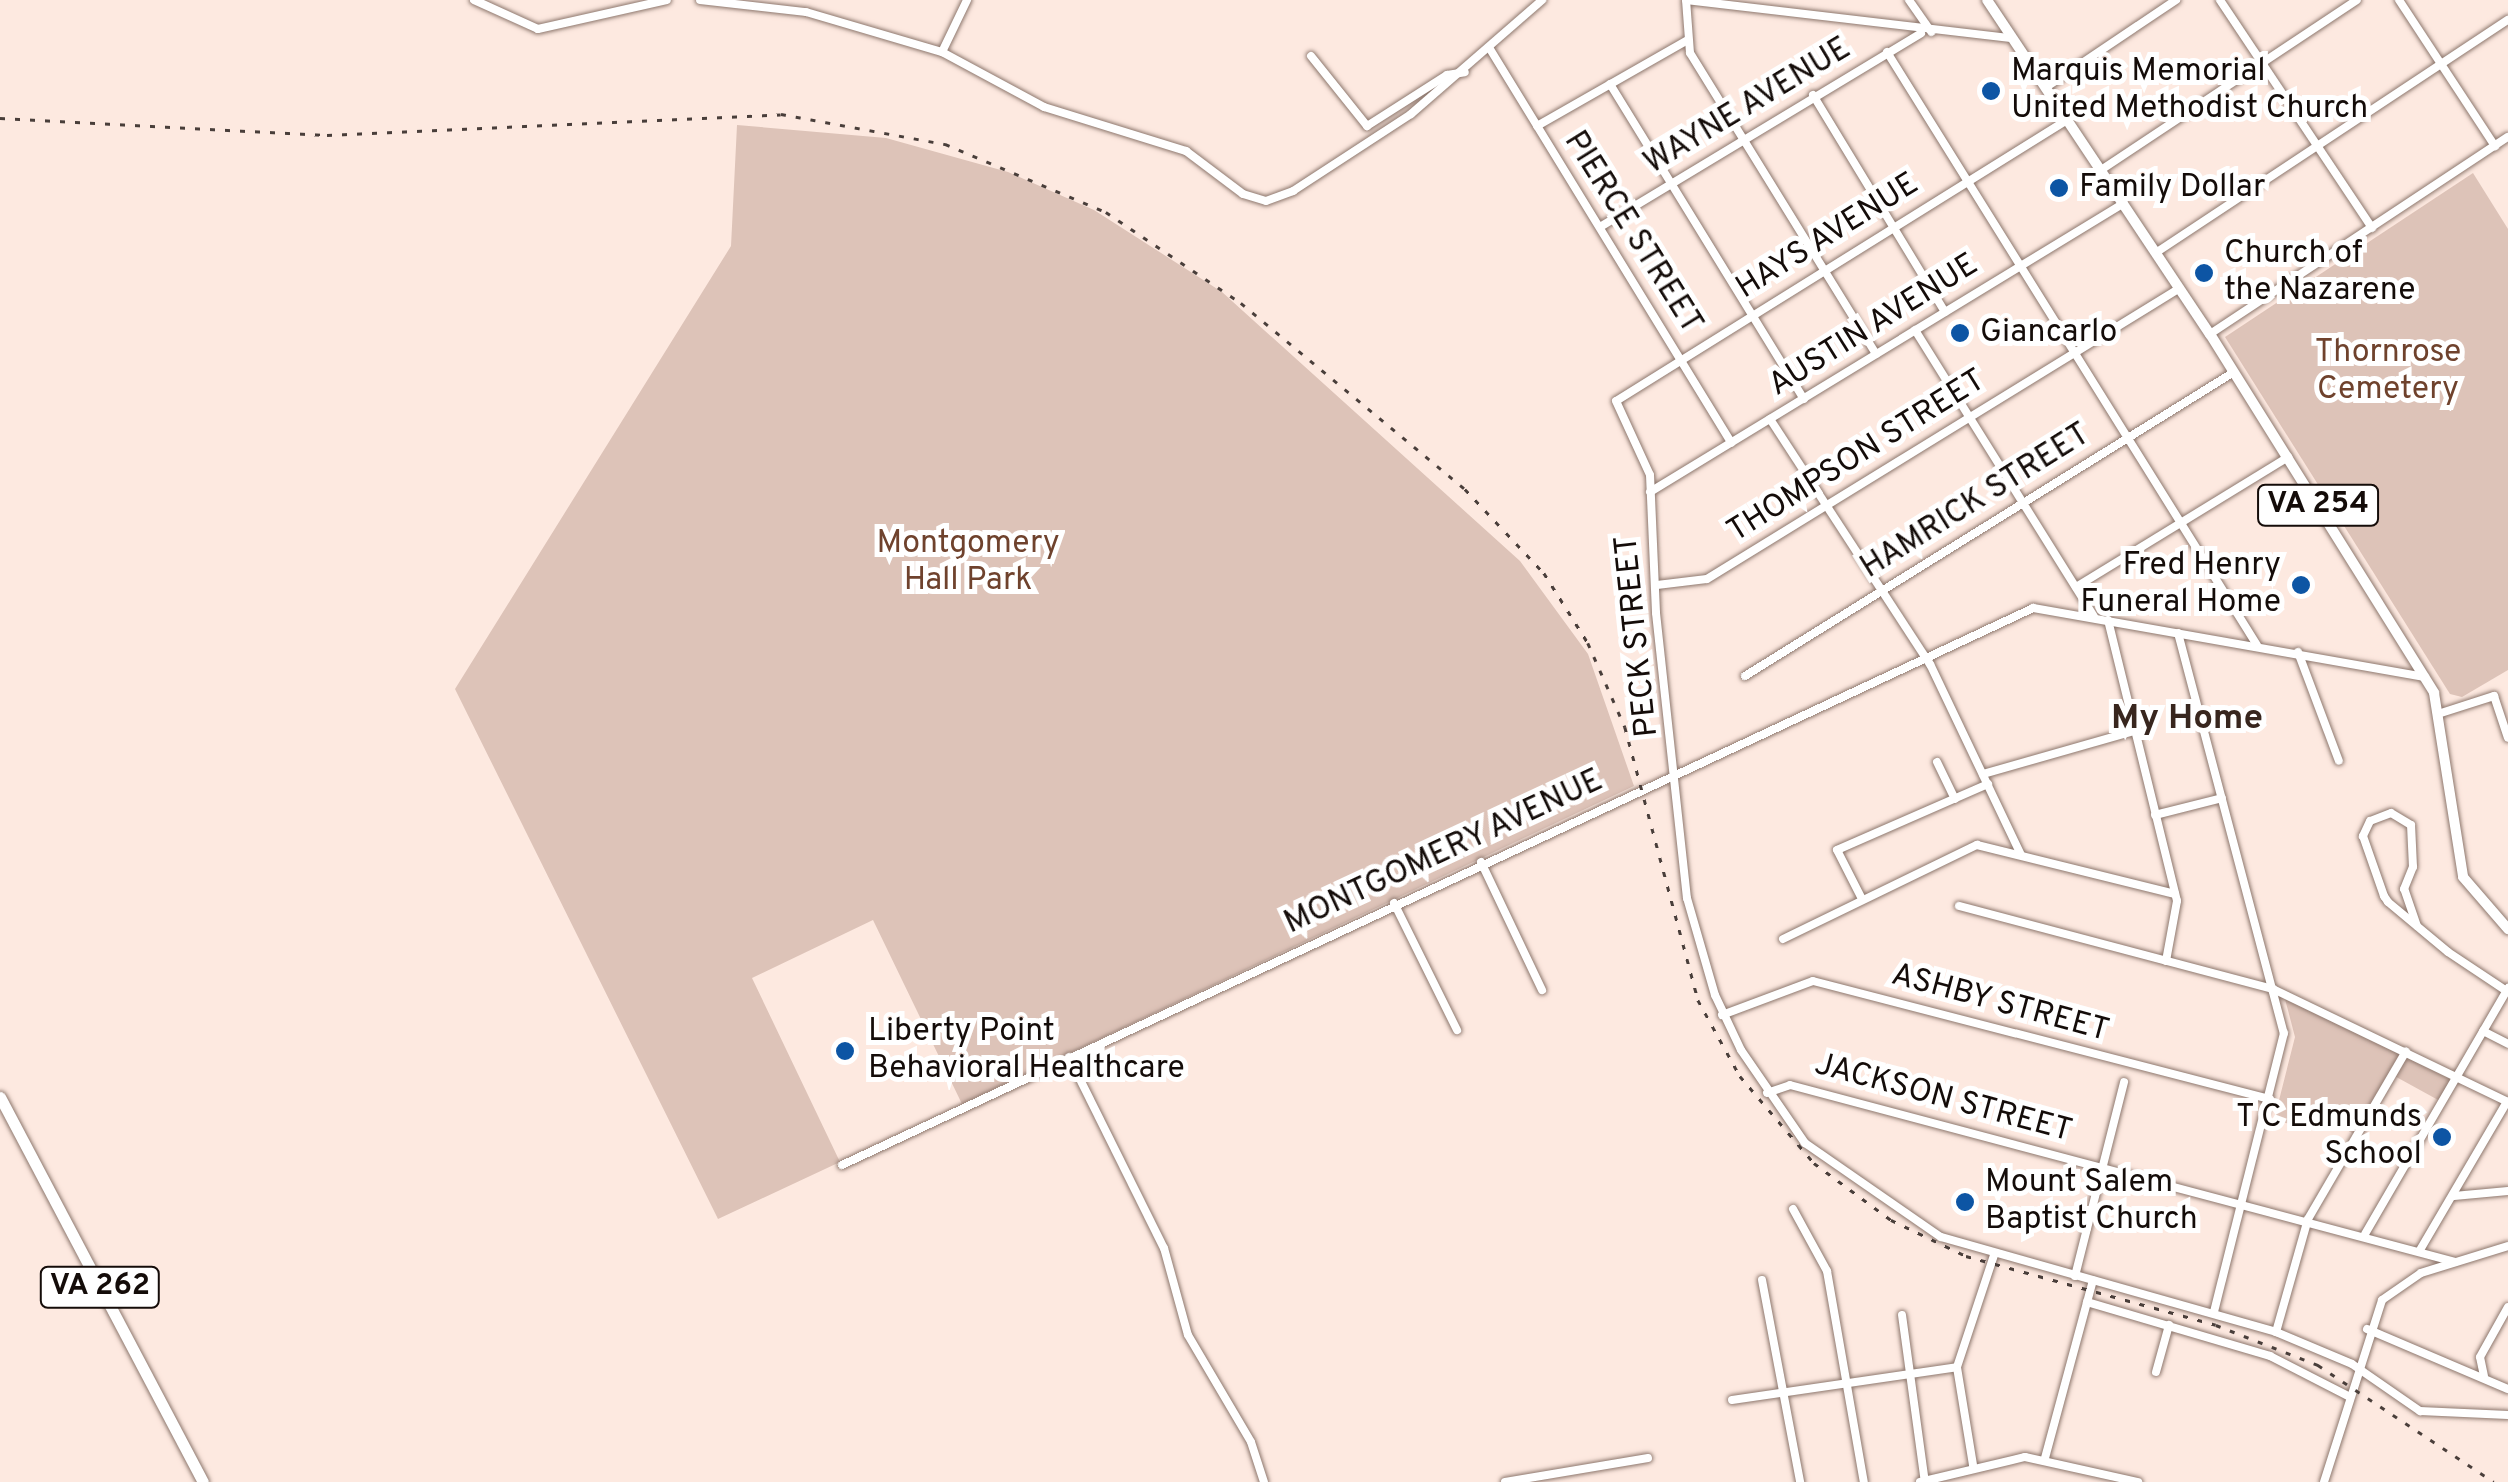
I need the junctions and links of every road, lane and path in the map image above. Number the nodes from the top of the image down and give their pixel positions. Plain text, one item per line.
1 (474, 0) edge
2 (666, 0) edge
3 (700, 0) edge
4 (967, 0) edge
5 (1542, 0) edge
6 (1686, 0) edge
7 (1909, 0) edge
8 (1987, 0) edge
9 (2176, 0) edge
10 (2220, 0) edge
11 (2358, 0) edge
12 (2398, 0) edge
13 (2508, 20) edge
14 (1927, 32) junction
15 (2012, 38) junction
16 (1686, 41) junction
17 (1490, 49) junction
18 (942, 52) junction
19 (1888, 52) junction
20 (1311, 56) dead end
21 (2262, 64) junction
22 (2442, 64) junction
23 (1465, 72) junction
24 (1610, 84) junction
25 (2045, 88) junction
26 (1814, 95) junction
27 (2067, 120) junction
28 (1538, 126) junction
29 (2508, 138) edge
30 (1743, 139) junction
31 (2318, 146) junction
32 (2495, 146) junction
33 (2101, 170) junction
34 (1966, 181) junction
35 (1670, 184) junction
36 (2124, 203) junction
37 (1894, 226) junction
38 (1600, 227) junction
39 (2372, 228) junction
40 (2156, 252) junction
41 (2018, 267) junction
42 (1823, 270) junction
43 (2180, 288) junction
44 (1946, 312) junction
45 (1750, 314) junction
46 (1915, 330) junction
47 (2210, 334) junction
48 (2073, 352) junction
49 (1876, 354) junction
50 (1679, 357) junction
51 (2234, 372) junction
52 (1617, 399) joint
53 (1804, 399) junction
54 (1970, 417) junction
55 (1770, 419) junction
56 (2127, 438) junction
57 (1731, 443) junction
58 (2288, 457) junction
59 (1650, 492) junction
60 (2023, 503) junction
61 (1824, 506) junction
62 (2181, 523) junction
63 (1657, 584) junction
64 (2076, 588) junction
65 (1878, 592) junction
66 (2094, 617) junction
67 (2108, 620) junction
68 (2178, 632) junction
69 (2257, 645) junction
70 (2298, 652) junction
71 (1924, 660) junction
72 (1745, 676) dead end
73 (2425, 677) junction
74 (2441, 714) junction
75 (2134, 731) junction
76 (2508, 738) edge
77 (2339, 760) dead end
78 (1938, 762) dead end
79 (1983, 774) junction
80 (1676, 775) junction
81 (1988, 784) junction
82 (1954, 798) junction
83 (2222, 798) junction
84 (2155, 815) junction
85 (2021, 855) junction
86 (1481, 862) junction
87 (2175, 894) junction
88 (1862, 899) junction
89 (1394, 903) junction
90 (1958, 906) dead end
91 (2417, 926) junction
92 (2508, 930) edge
93 (1783, 939) dead end
94 (2166, 961) junction
95 (2273, 989) junction
96 (1542, 990) dead end
97 (2508, 990) edge
98 (1722, 1015) junction
99 (1457, 1030) dead end
100 (2484, 1031) junction
101 (2508, 1044) edge
102 (2406, 1050) junction
103 (1069, 1058) junction
104 (2457, 1076) junction
105 (2124, 1082) dead end
106 (1767, 1093) junction
107 (0, 1097) edge
108 (2270, 1099) junction
109 (2507, 1102) edge
110 (842, 1165) dead end
111 (2102, 1168) junction
112 (2508, 1190) edge
113 (2454, 1196) junction
114 (2242, 1203) junction
115 (1793, 1209) dead end
116 (2308, 1219) junction
117 (2365, 1234) junction
118 (2508, 1246) edge
119 (2420, 1250) junction
120 (1994, 1255) junction
121 (2455, 1262) junction
122 (2074, 1276) junction
123 (1762, 1280) dead end
124 (2093, 1280) junction
125 (2087, 1302) junction
126 (2508, 1306) edge
127 (2214, 1312) junction
128 (1902, 1315) dead end
129 (2169, 1325) junction
130 (2368, 1329) junction
131 (2276, 1332) junction
132 (1957, 1367) junction
133 (2356, 1368) junction
134 (2156, 1372) dead end
135 (1910, 1373) junction
136 (2484, 1376) junction
137 (1847, 1382) junction
138 (2508, 1390) edge
139 (1784, 1392) junction
140 (2348, 1396) junction
141 (1732, 1400) dead end
142 (2508, 1414) edge
143 (1648, 1458) dead end
144 (2045, 1458) junction
145 (1972, 1465) junction
146 (202, 1480) edge
147 (1924, 1481) edge
148 (1264, 1482) edge
149 (1506, 1482) edge
150 (1800, 1482) edge
151 (1864, 1482) edge
152 (2138, 1482) edge
153 (2324, 1482) edge

1 - 2 street
3 - 18 street
4 - 18 street
5 - 17 street
6 - 14 street
6 - 16 street
7 - 14 street
8 - 15 main road, VA 254
9 - 25 street
10 - 21 street
11 - 21 street
12 - 22 street
13 - 22 street
14 - 15 street
14 - 19 street, WAYNE AVENUE
15 - 25 main road, VA 254
16 - 24 street
16 - 30 street
17 - 23 street
17 - 28 street, PIERCE STREET
18 - 23 street
19 - 26 street, WAYNE AVENUE
19 - 34 street
20 - 23 street
21 - 31 street
21 - 33 street
22 - 31 street
22 - 32 street
24 - 28 street
24 - 35 street
25 - 27 main road, VA 254
26 - 30 street, WAYNE AVENUE
26 - 37 street
27 - 33 main road, VA 254
27 - 34 street, HAYS AVENUE
28 - 38 street, PIERCE STREET
29 - 32 street
30 - 35 street, WAYNE AVENUE
30 - 42 street
31 - 39 street
31 - 40 street
32 - 39 street
33 - 36 main road, VA 254
34 - 37 street, HAYS AVENUE
34 - 41 street
35 - 38 street, WAYNE AVENUE
35 - 45 street
36 - 40 main road, VA 254
36 - 41 street, AUSTIN AVENUE
37 - 42 street, HAYS AVENUE
37 - 44 street
38 - 50 street, PIERCE STREET
39 - 47 street
40 - 43 main road, VA 254
41 - 44 street, AUSTIN AVENUE
41 - 48 street
42 - 45 street, HAYS AVENUE
42 - 49 street
43 - 47 main road, VA 254
43 - 48 street, THOMPSON STREET
44 - 46 street, AUSTIN AVENUE
45 - 50 street, HAYS AVENUE
45 - 53 street
46 - 49 street, AUSTIN AVENUE
46 - 54 street
47 - 51 main road, VA 254
48 - 54 street, THOMPSON STREET
48 - 56 street
49 - 53 street, AUSTIN AVENUE
50 - 52 street, HAYS AVENUE
50 - 57 street, PIERCE STREET
51 - 56 street, HAMRICK STREET
51 - 58 main road, VA 254
52 - 59 street, PECK STREET
53 - 55 street, AUSTIN AVENUE
54 - 60 street
54 - 61 street, THOMPSON STREET
55 - 57 street, AUSTIN AVENUE
55 - 61 street
56 - 60 street, HAMRICK STREET
56 - 62 street
57 - 59 street, AUSTIN AVENUE
58 - 62 street
58 - 73 main road, VA 254
59 - 63 street, PECK STREET
60 - 64 street
60 - 65 street, HAMRICK STREET
61 - 63 street, THOMPSON STREET
61 - 65 street
62 - 64 street
62 - 69 street
63 - 80 street, PECK STREET
64 - 66 street
65 - 71 street
65 - 72 street, HAMRICK STREET
66 - 67 street, MONTGOMERY AVENUE
66 - 71 street, MONTGOMERY AVENUE
67 - 68 street, MONTGOMERY AVENUE
67 - 75 street
68 - 69 street, MONTGOMERY AVENUE
68 - 83 street
69 - 70 street, MONTGOMERY AVENUE
70 - 73 street, MONTGOMERY AVENUE
70 - 77 street
71 - 79 street
71 - 80 street, MONTGOMERY AVENUE
73 - 74 main road, VA 254
74 - 76 street
74 - 92 main road, VA 254
75 - 79 street
75 - 84 street
78 - 82 street
79 - 81 street
80 - 86 street, MONTGOMERY AVENUE
80 - 98 street, PECK STREET
81 - 82 street
81 - 85 street
82 - 88 street
83 - 84 street
83 - 95 street
84 - 87 street
85 - 87 street
85 - 88 street
86 - 89 street, MONTGOMERY AVENUE
86 - 96 street
87 - 94 street
88 - 93 street
89 - 99 street
89 - 103 street, MONTGOMERY AVENUE
90 - 94 street
91 - 91 street
91 - 97 street
94 - 95 street
95 - 102 street
95 - 108 street
97 - 100 street
98 - 106 street, PECK STREET
98 - 108 street, ASHBY STREET
100 - 101 street
100 - 104 street
102 - 104 street
102 - 116 street
103 - 110 street, MONTGOMERY AVENUE
103 - 148 street
104 - 109 street
104 - 117 street
105 - 111 street
106 - 111 street, JACKSON STREET
106 - 120 street, PECK STREET
107 - 146 highway, VA 262
108 - 114 street
109 - 113 street
111 - 114 street, JACKSON STREET
111 - 122 street
112 - 113 street
113 - 119 street
114 - 116 street, JACKSON STREET
114 - 127 street
115 - 137 street
116 - 117 street, JACKSON STREET
116 - 131 street
117 - 119 street, JACKSON STREET
118 - 121 street
119 - 121 street, JACKSON STREET
120 - 122 street, PECK STREET
120 - 132 street
121 - 130 street
122 - 124 street, PECK STREET
123 - 139 street
124 - 125 street
124 - 127 street, PECK STREET
125 - 129 street
125 - 144 street
126 - 136 street
127 - 131 street, PECK STREET
128 - 135 street
129 - 134 street
129 - 140 street
130 - 133 street
130 - 136 street
131 - 133 street, PECK STREET
132 - 135 street
132 - 145 street
133 - 140 street
133 - 142 street, PECK STREET
135 - 137 street
135 - 147 street
136 - 138 street
137 - 139 street
137 - 151 street
139 - 141 street
139 - 150 street
140 - 153 street
143 - 149 street
144 - 145 street
144 - 152 street
145 - 147 street

